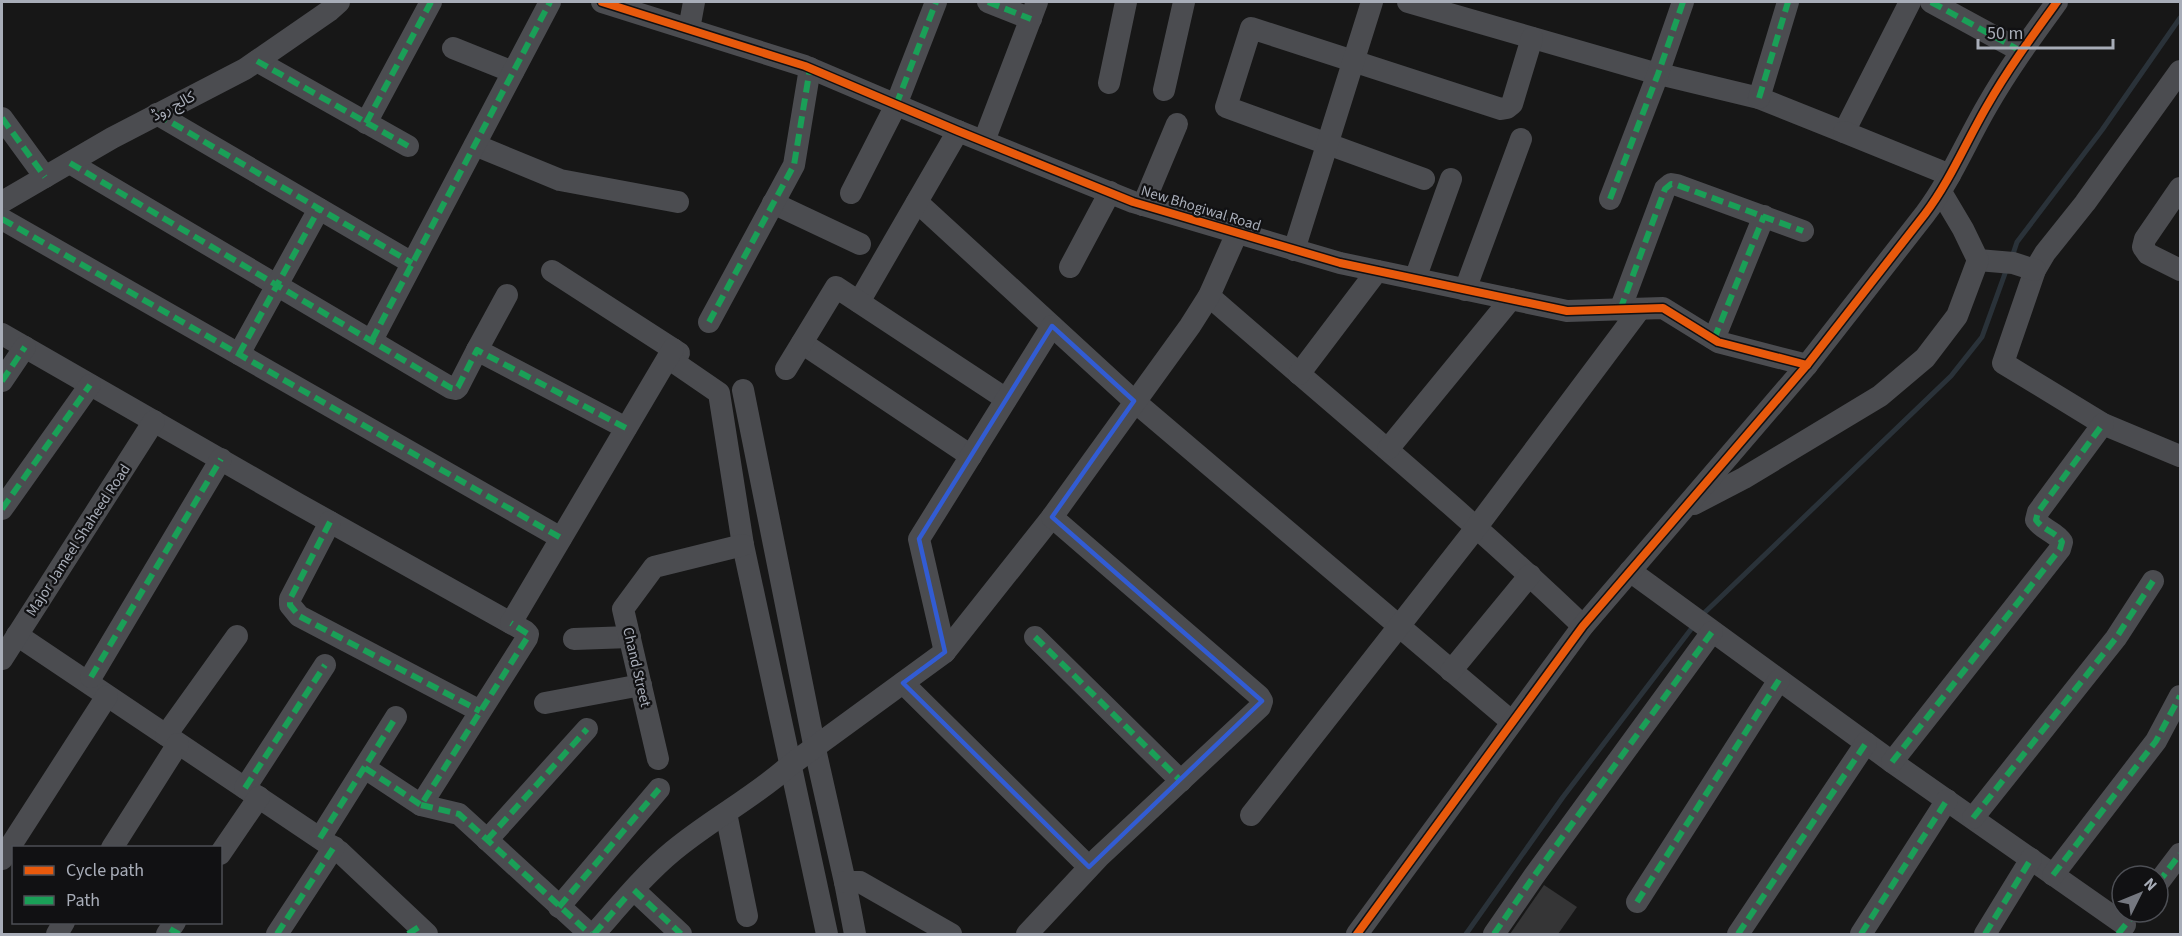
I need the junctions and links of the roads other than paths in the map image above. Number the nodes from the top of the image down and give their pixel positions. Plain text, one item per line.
1 (339, 2) edge
2 (431, 2) edge
3 (550, 2) edge
4 (602, 2) edge
5 (694, 2) edge
6 (936, 2) edge
7 (988, 2) edge
8 (1126, 2) edge
9 (1184, 2) edge
10 (1372, 2) edge
11 (1408, 2) edge
12 (1683, 2) edge
13 (1788, 2) edge
14 (1910, 2) edge
15 (1931, 2) edge
16 (2057, 2) edge
17 (1034, 10) edge
18 (689, 29) junction
19 (1532, 38) junction
20 (453, 48) dead end
21 (2021, 51) junction
22 (256, 61) junction
23 (1353, 61) junction
24 (810, 68) junction
25 (2181, 71) edge
26 (513, 72) junction
27 (1658, 74) junction
28 (1109, 83) dead end
29 (1164, 90) dead end
30 (1759, 98) junction
31 (896, 105) junction
32 (157, 114) junction
33 (2, 118) edge
34 (366, 123) junction
35 (1177, 124) dead end
36 (958, 131) junction
37 (1844, 132) junction
38 (1521, 139) dead end
39 (984, 141) junction
40 (1327, 143) junction
41 (475, 145) junction
42 (408, 146) dead end
43 (70, 163) junction
44 (45, 177) junction
45 (1424, 179) dead end
46 (1451, 179) dead end
47 (1946, 184) junction
48 (2181, 188) edge
49 (1110, 192) junction
50 (851, 194) dead end
51 (1610, 199) dead end
52 (2, 202) edge
53 (678, 202) dead end
54 (916, 202) junction
55 (773, 203) junction
56 (1143, 205) junction
57 (319, 209) junction
58 (1764, 216) junction
59 (2, 219) edge
60 (1803, 231) dead end
61 (1237, 233) junction
62 (860, 244) dead end
63 (1293, 250) junction
64 (1978, 260) junction
65 (412, 263) junction
66 (1070, 267) dead end
67 (2035, 270) junction
68 (2181, 270) edge
69 (552, 271) dead end
70 (1377, 271) junction
71 (1415, 279) junction
72 (278, 285) junction
73 (1465, 290) junction
74 (507, 295) dead end
75 (1209, 296) junction
76 (1510, 300) junction
77 (859, 302) junction
78 (1630, 309) junction
79 (709, 322) dead end
80 (1052, 326) junction
81 (2, 334) edge
82 (1714, 339) junction
83 (372, 340) junction
84 (802, 343) junction
85 (25, 347) junction
86 (477, 350) junction
87 (673, 353) junction
88 (239, 354) junction
89 (1807, 365) junction
90 (786, 369) dead end
91 (1299, 374) junction
92 (2, 381) edge
93 (90, 385) junction
94 (743, 390) dead end
95 (1006, 399) junction
96 (1134, 401) junction
97 (154, 421) junction
98 (2103, 424) junction
99 (626, 428) junction
100 (1388, 449) junction
101 (971, 456) junction
102 (2181, 456) edge
103 (221, 459) junction
104 (2, 509) edge
105 (1683, 510) junction
106 (1052, 517) junction
107 (330, 522) junction
108 (1476, 528) junction
109 (561, 538) junction
110 (743, 545) junction
111 (1630, 571) junction
112 (1530, 575) junction
113 (2153, 581) dead end
114 (511, 623) junction
115 (1703, 624) junction
116 (1400, 626) junction
117 (1583, 626) junction
118 (16, 635) junction
119 (237, 636) dead end
120 (630, 637) junction
121 (1035, 637) dead end
122 (574, 639) dead end
123 (945, 652) junction
124 (2, 659) edge
125 (325, 665) dead end
126 (1451, 671) junction
127 (91, 677) dead end
128 (1779, 680) junction
129 (903, 683) junction
130 (641, 685) junction
131 (107, 696) junction
132 (2181, 696) edge
133 (545, 703) dead end
134 (480, 711) junction
135 (396, 717) dead end
136 (1512, 722) junction
137 (587, 729) dead end
138 (172, 740) junction
139 (1866, 743) junction
140 (815, 749) junction
141 (658, 759) dead end
142 (1892, 762) junction
143 (789, 766) junction
144 (365, 768) junction
145 (1181, 781) junction
146 (659, 789) dead end
147 (252, 792) junction
148 (1947, 800) junction
149 (421, 805) junction
150 (726, 813) junction
151 (1251, 815) dead end
152 (1973, 818) junction
153 (487, 840) junction
154 (327, 843) junction
155 (113, 846) edge
156 (222, 850) edge
157 (2181, 854) edge
158 (2, 859) edge
159 (2031, 859) junction
160 (1089, 867) junction
161 (2170, 868) edge
162 (2053, 875) junction
163 (845, 882) junction
164 (634, 890) junction
165 (1637, 902) dead end
166 (560, 907) junction
167 (850, 912) junction
168 (2110, 913) edge
169 (747, 916) dead end
170 (825, 926) edge
171 (418, 932) edge
172 (277, 934) edge
173 (592, 934) edge
174 (681, 934) edge
175 (855, 934) edge
176 (951, 934) edge
177 (1028, 934) edge
178 (1357, 934) edge
179 (1494, 934) edge
180 (1738, 934) edge
181 (1861, 934) edge
182 (1985, 934) edge

1 - 22 street, کالج روڈ
2 - 34 street
3 - 26 street
4 - 18 street, New Bhogiwal Road
5 - 18 street
6 - 31 street
7 - 17 street
8 - 28 street
9 - 29 street
10 - 23 street
11 - 19 street
12 - 27 street
13 - 30 street
14 - 37 street
15 - 21 street
16 - 21 street
17 - 39 street
18 - 24 street, New Bhogiwal Road
19 - 23 street
19 - 27 street
20 - 26 street
21 - 47 street
22 - 32 street, کالج روڈ
22 - 34 street
23 - 40 street
23 - 40 street
24 - 31 street, New Bhogiwal Road
24 - 55 street
25 - 67 street
26 - 41 street
27 - 30 street
27 - 51 street
30 - 37 street
31 - 36 street, New Bhogiwal Road
31 - 50 street
32 - 43 street, کالج روڈ
32 - 57 street
33 - 44 street
34 - 42 street
35 - 56 street
36 - 39 street, New Bhogiwal Road
36 - 54 street
37 - 47 street
38 - 73 street
39 - 49 street, New Bhogiwal Road
40 - 45 street
40 - 63 street
41 - 53 street
41 - 65 street
43 - 44 street, کالج روڈ
43 - 72 street
44 - 52 street, کالج روڈ
46 - 71 street
47 - 64 street
47 - 89 street
48 - 68 street
49 - 56 street, New Bhogiwal Road
49 - 66 street
54 - 77 street
54 - 80 street
55 - 62 street
55 - 79 street
56 - 61 street, New Bhogiwal Road
57 - 65 street
57 - 72 street
58 - 60 street
58 - 78 street
58 - 82 street
59 - 88 street
61 - 63 street, New Bhogiwal Road
61 - 75 street
63 - 70 street, New Bhogiwal Road
64 - 67 street
64 - 105 street
65 - 83 street
67 - 98 street
69 - 87 street
70 - 71 street, New Bhogiwal Road
70 - 91 street
71 - 73 street, New Bhogiwal Road
72 - 83 street
72 - 88 street
73 - 76 street, New Bhogiwal Road
74 - 86 street
75 - 91 street
75 - 96 street
76 - 78 street, New Bhogiwal Road
76 - 100 street
77 - 84 street
77 - 95 street
78 - 82 street, New Bhogiwal Road
78 - 108 street
80 - 95 street
80 - 96 street
81 - 85 street
82 - 89 street, New Bhogiwal Road
83 - 86 street
84 - 90 street
84 - 101 street
85 - 92 street
85 - 93 street
86 - 99 street
87 - 99 street
87 - 110 street
88 - 109 street
89 - 105 street
91 - 100 street
93 - 97 street
93 - 104 street
94 - 140 street
95 - 101 street
96 - 106 street
96 - 116 street
97 - 103 street
97 - 118 street, Major Jameel Shaheed Road
98 - 102 street
98 - 142 street
99 - 109 street
100 - 108 street
101 - 123 street
103 - 107 street
103 - 127 street
105 - 111 street
106 - 123 street
106 - 145 street
107 - 114 street
107 - 134 street
108 - 112 street
108 - 116 street
109 - 114 street
110 - 120 street, Chand Street
110 - 143 street
111 - 115 street
111 - 117 street
112 - 117 street
112 - 126 street
113 - 152 street
114 - 134 street
115 - 128 street
115 - 179 street
116 - 126 street
116 - 151 street
117 - 136 street
118 - 124 street, Major Jameel Shaheed Road
118 - 131 street
119 - 138 street
120 - 122 street
120 - 130 street, Chand Street
121 - 145 street
123 - 129 street
125 - 147 street
126 - 136 street
128 - 139 street
128 - 165 street
129 - 140 street
129 - 160 street
130 - 133 street
130 - 141 street, Chand Street
131 - 138 street
131 - 158 street
132 - 162 street
134 - 149 street
135 - 144 street
136 - 178 street
137 - 153 street
138 - 147 street
138 - 155 street
139 - 142 street
139 - 180 street
140 - 143 street
140 - 163 street
142 - 148 street
143 - 150 street
143 - 170 street
144 - 149 street
144 - 154 street
145 - 160 street
146 - 166 street
147 - 154 street
147 - 156 street
148 - 152 street
148 - 181 street
149 - 153 street
150 - 164 street
150 - 169 street
152 - 159 street
153 - 166 street
154 - 171 street
154 - 172 street
157 - 161 street
159 - 162 street
159 - 182 street
160 - 177 street
162 - 168 street
163 - 167 street
163 - 176 street
164 - 173 street
164 - 174 street
166 - 173 street
167 - 170 street
167 - 175 street

